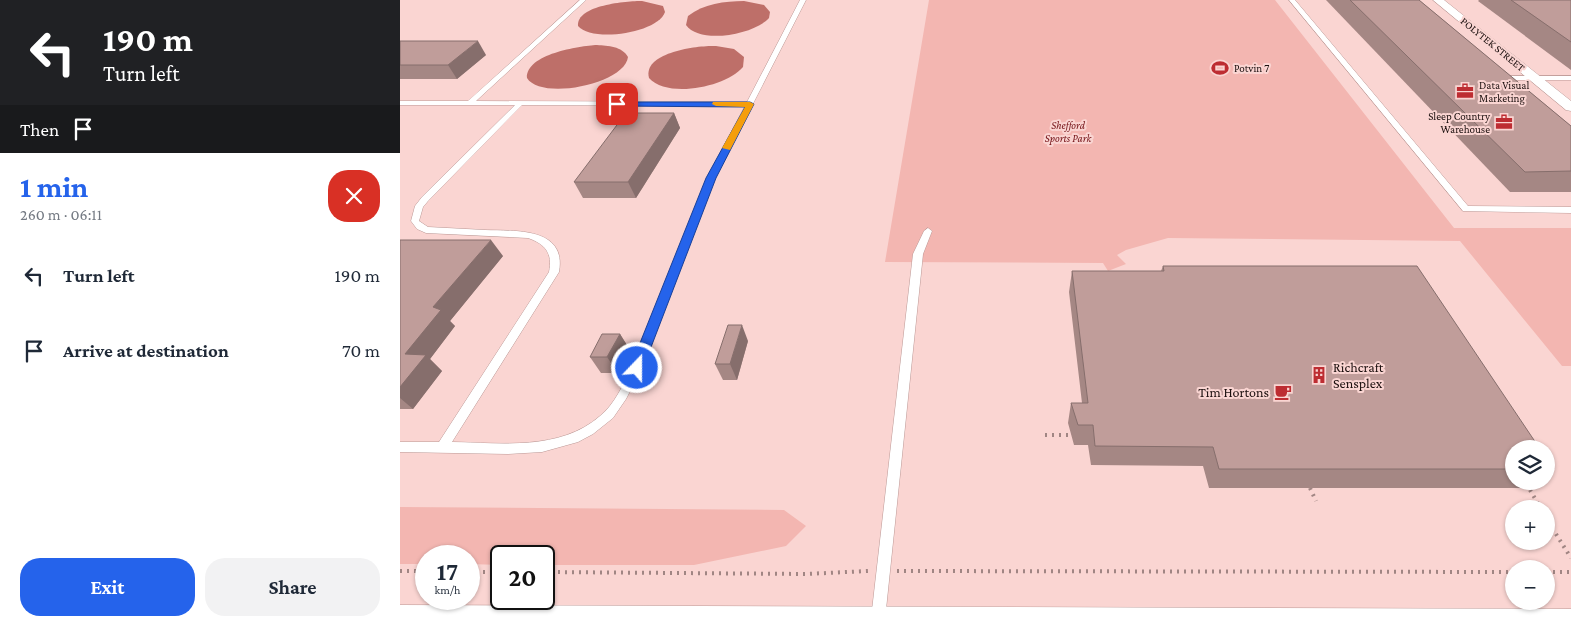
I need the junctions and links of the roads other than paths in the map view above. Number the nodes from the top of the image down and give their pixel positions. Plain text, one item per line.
1 (583, 0) edge
2 (803, 0) edge
3 (1292, 0) edge
4 (1438, 0) edge
5 (1536, 78) junction
6 (1571, 78) edge
7 (1499, 84) edge
8 (400, 103) edge
9 (470, 103) junction
10 (522, 103) junction
11 (750, 104) junction
12 (1571, 107) edge
13 (1571, 210) edge
14 (928, 232) dead end
15 (442, 447) junction
16 (400, 448) edge
17 (400, 622) edge
18 (877, 625) edge
19 (1571, 626) edge

1 - 9 lane
2 - 11 lane
3 - 13 lane
4 - 5 street, POLYTEK STREET
5 - 6 lane
5 - 7 lane
5 - 12 street, POLYTEK STREET
8 - 9 lane
9 - 10 lane
10 - 11 lane
10 - 15 lane
11 - 15 lane
14 - 18 lane
15 - 16 lane
17 - 18 street
18 - 19 street

